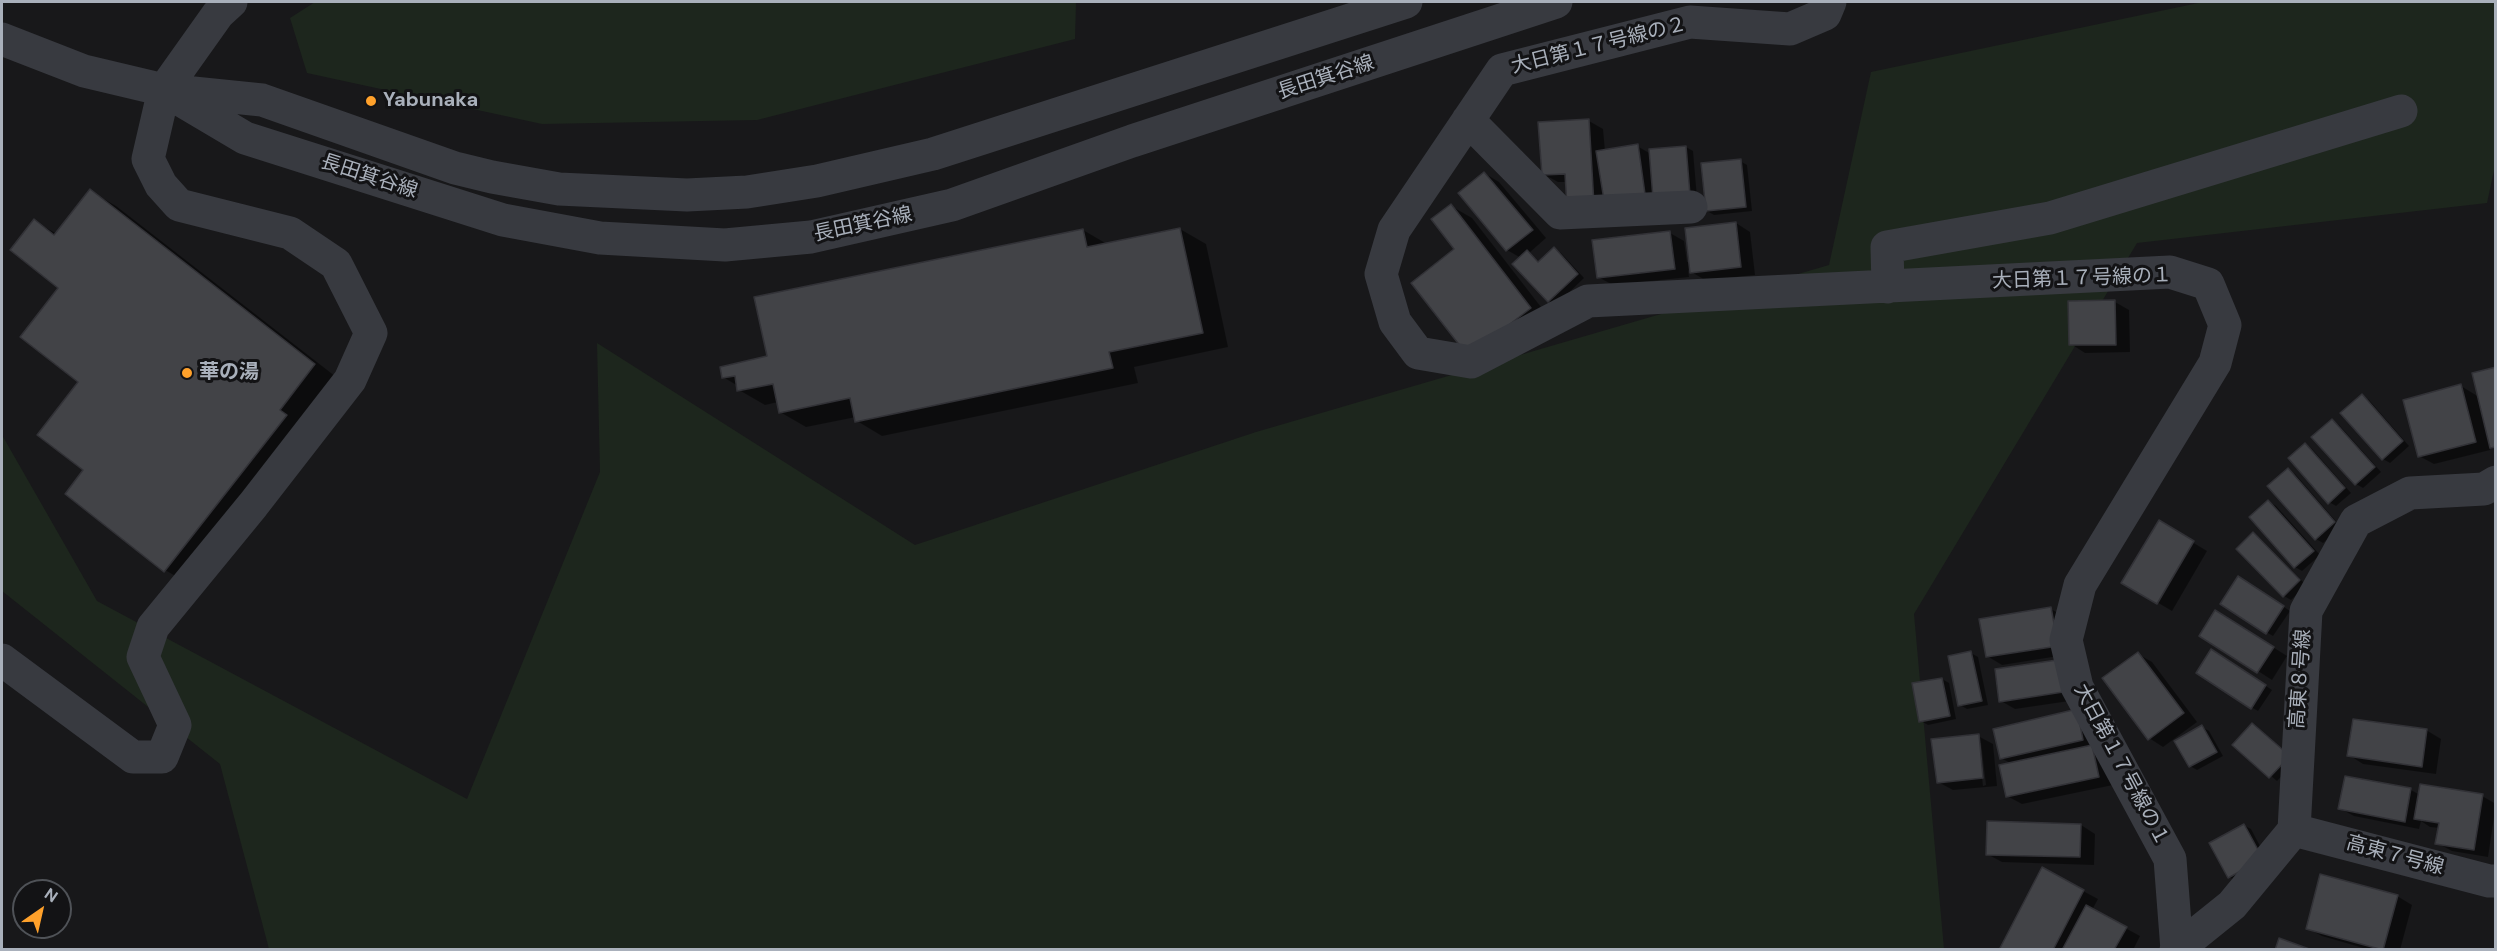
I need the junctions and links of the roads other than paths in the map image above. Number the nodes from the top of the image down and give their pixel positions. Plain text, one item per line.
1 (231, 2) edge
2 (1406, 2) edge
3 (1556, 2) edge
4 (1830, 2) edge
5 (2, 39) edge
6 (164, 90) junction
7 (2401, 111) dead end
8 (1468, 120) junction
9 (1691, 207) dead end
10 (1888, 287) junction
11 (1395, 322) joint
12 (2496, 482) edge
13 (2, 660) edge
14 (2294, 830) junction
15 (2496, 881) edge
16 (2177, 949) edge

1 - 6 street
2 - 6 street, 長田箕谷線
3 - 6 street, 長田箕谷線
4 - 8 street, 大日第１７号線の２
5 - 6 street, 長田箕谷線
6 - 13 street
7 - 10 street
8 - 9 street
8 - 11 street, 大日第１７号線の２
10 - 11 street, 大日第１７号線の１
10 - 16 street, 大日第１７号線の１
12 - 14 street, 高東８号線
14 - 15 street, 高東７号線
14 - 16 street

